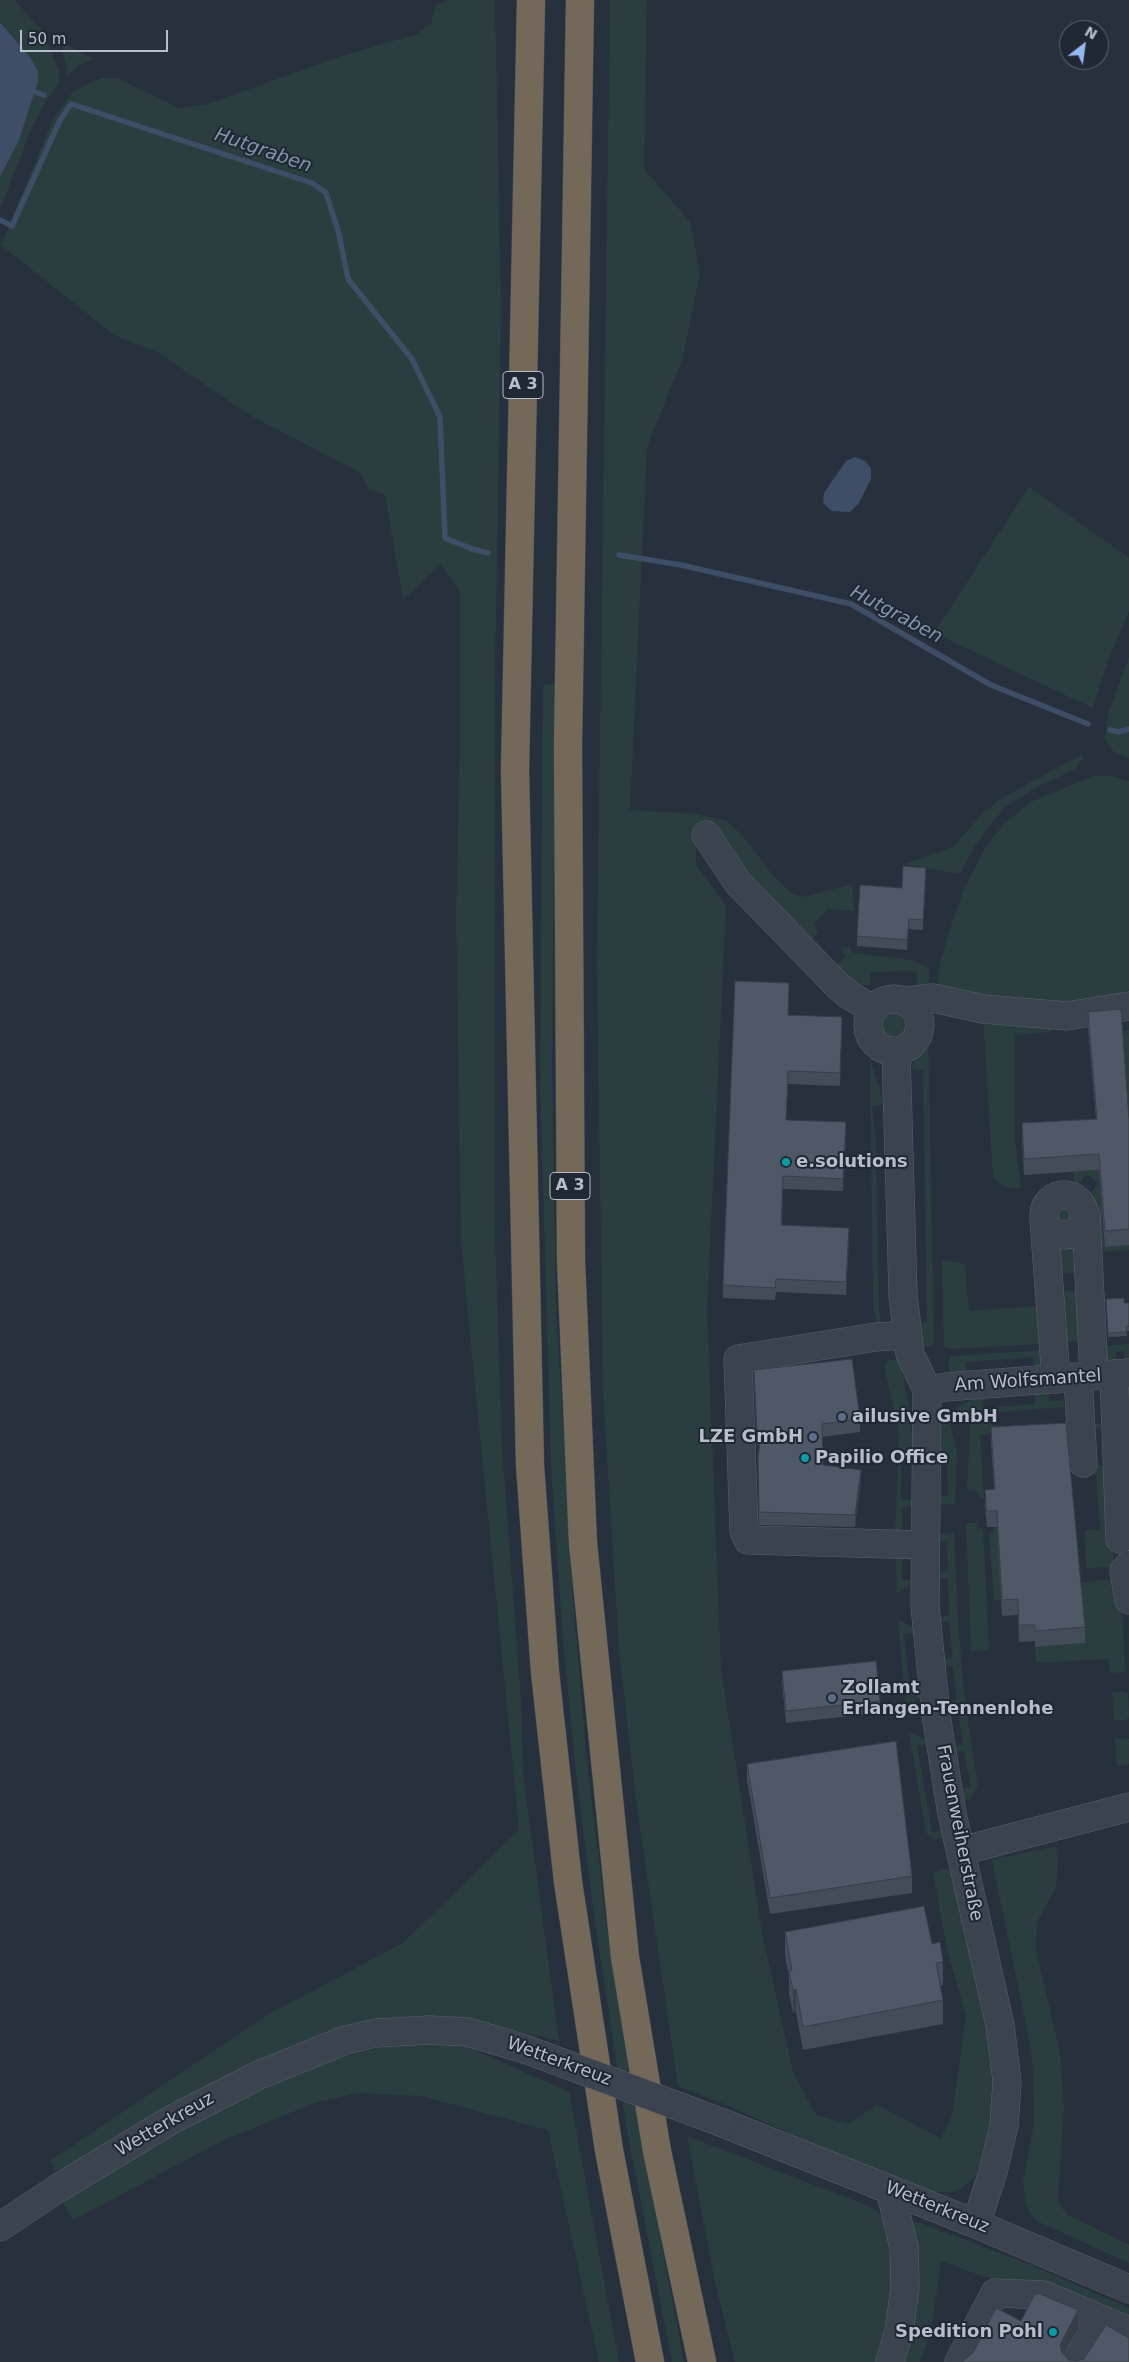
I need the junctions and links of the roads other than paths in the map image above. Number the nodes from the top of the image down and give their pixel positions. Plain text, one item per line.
1 (531, 0) edge
2 (580, 0) edge
3 (706, 835) dead end
4 (910, 1003) junction
5 (1129, 1006) edge
6 (873, 1009) junction
7 (896, 1052) junction
8 (907, 1335) junction
9 (1094, 1376) edge
10 (928, 1390) junction
11 (1083, 1464) dead end
12 (925, 1545) junction
13 (1123, 1556) edge
14 (1129, 1600) edge
15 (1129, 1807) edge
16 (961, 1851) junction
17 (890, 2190) junction
18 (976, 2224) junction
19 (0, 2227) edge
20 (1129, 2290) edge
21 (1100, 2319) junction
22 (1129, 2331) edge
23 (702, 2361) edge
24 (650, 2362) edge
25 (890, 2362) edge
26 (958, 2362) edge
27 (1076, 2362) edge

1 - 24 highway, A 3
2 - 23 highway, A 3
3 - 6 street
4 - 5 street
4 - 6 street
4 - 7 street
6 - 7 street
7 - 8 street, Frauenweiherstraße
8 - 10 street, Frauenweiherstraße
8 - 12 street
9 - 9 street
9 - 10 street, Am Wolfsmantel
9 - 11 street
9 - 13 street
10 - 12 street, Frauenweiherstraße
12 - 16 street, Frauenweiherstraße
13 - 14 street
15 - 16 street
16 - 18 street, Frauenweiherstraße
17 - 18 street, Wetterkreuz
17 - 19 street, Wetterkreuz, bridge
17 - 25 street
18 - 20 street, Wetterkreuz
21 - 22 street
21 - 26 street
21 - 27 street

